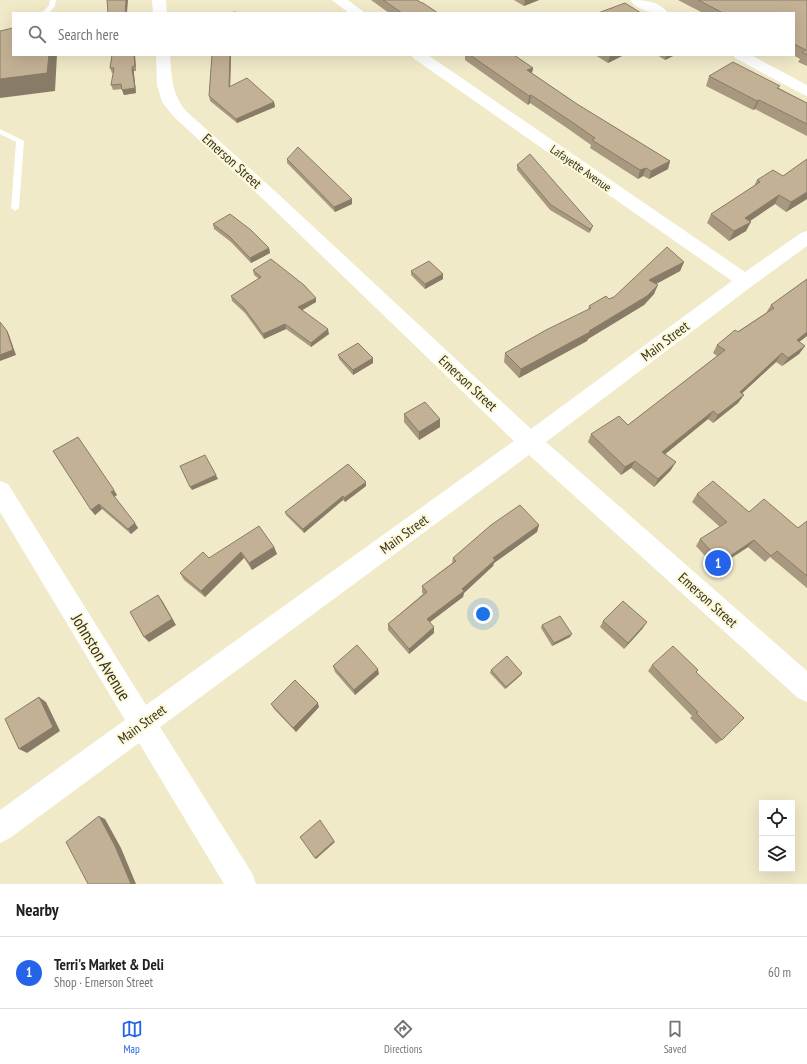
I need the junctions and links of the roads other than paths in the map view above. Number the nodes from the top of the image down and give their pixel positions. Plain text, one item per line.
1 (53, 0) edge
2 (159, 0) edge
3 (339, 0) edge
4 (637, 0) edge
5 (46, 12) edge
6 (160, 12) edge
7 (357, 12) edge
8 (659, 12) edge
9 (163, 56) edge
10 (419, 56) edge
11 (742, 56) edge
12 (806, 90) edge
13 (0, 131) edge
14 (15, 208) dead end
15 (807, 237) edge
16 (745, 281) junction
17 (530, 442) junction
18 (0, 491) edge
19 (807, 689) edge
20 (142, 724) junction
21 (0, 828) edge
22 (241, 884) edge

1 - 5 lane
2 - 6 street
3 - 7 street
4 - 8 street
9 - 17 street, Emerson Street
10 - 16 street, Lafayette Avenue
11 - 12 street
13 - 14 lane
15 - 16 street, Main Street
16 - 17 street, Main Street
17 - 19 street, Emerson Street
17 - 20 street, Main Street
18 - 20 street, Johnston Avenue
20 - 21 street, Main Street
20 - 22 street, Johnston Avenue

